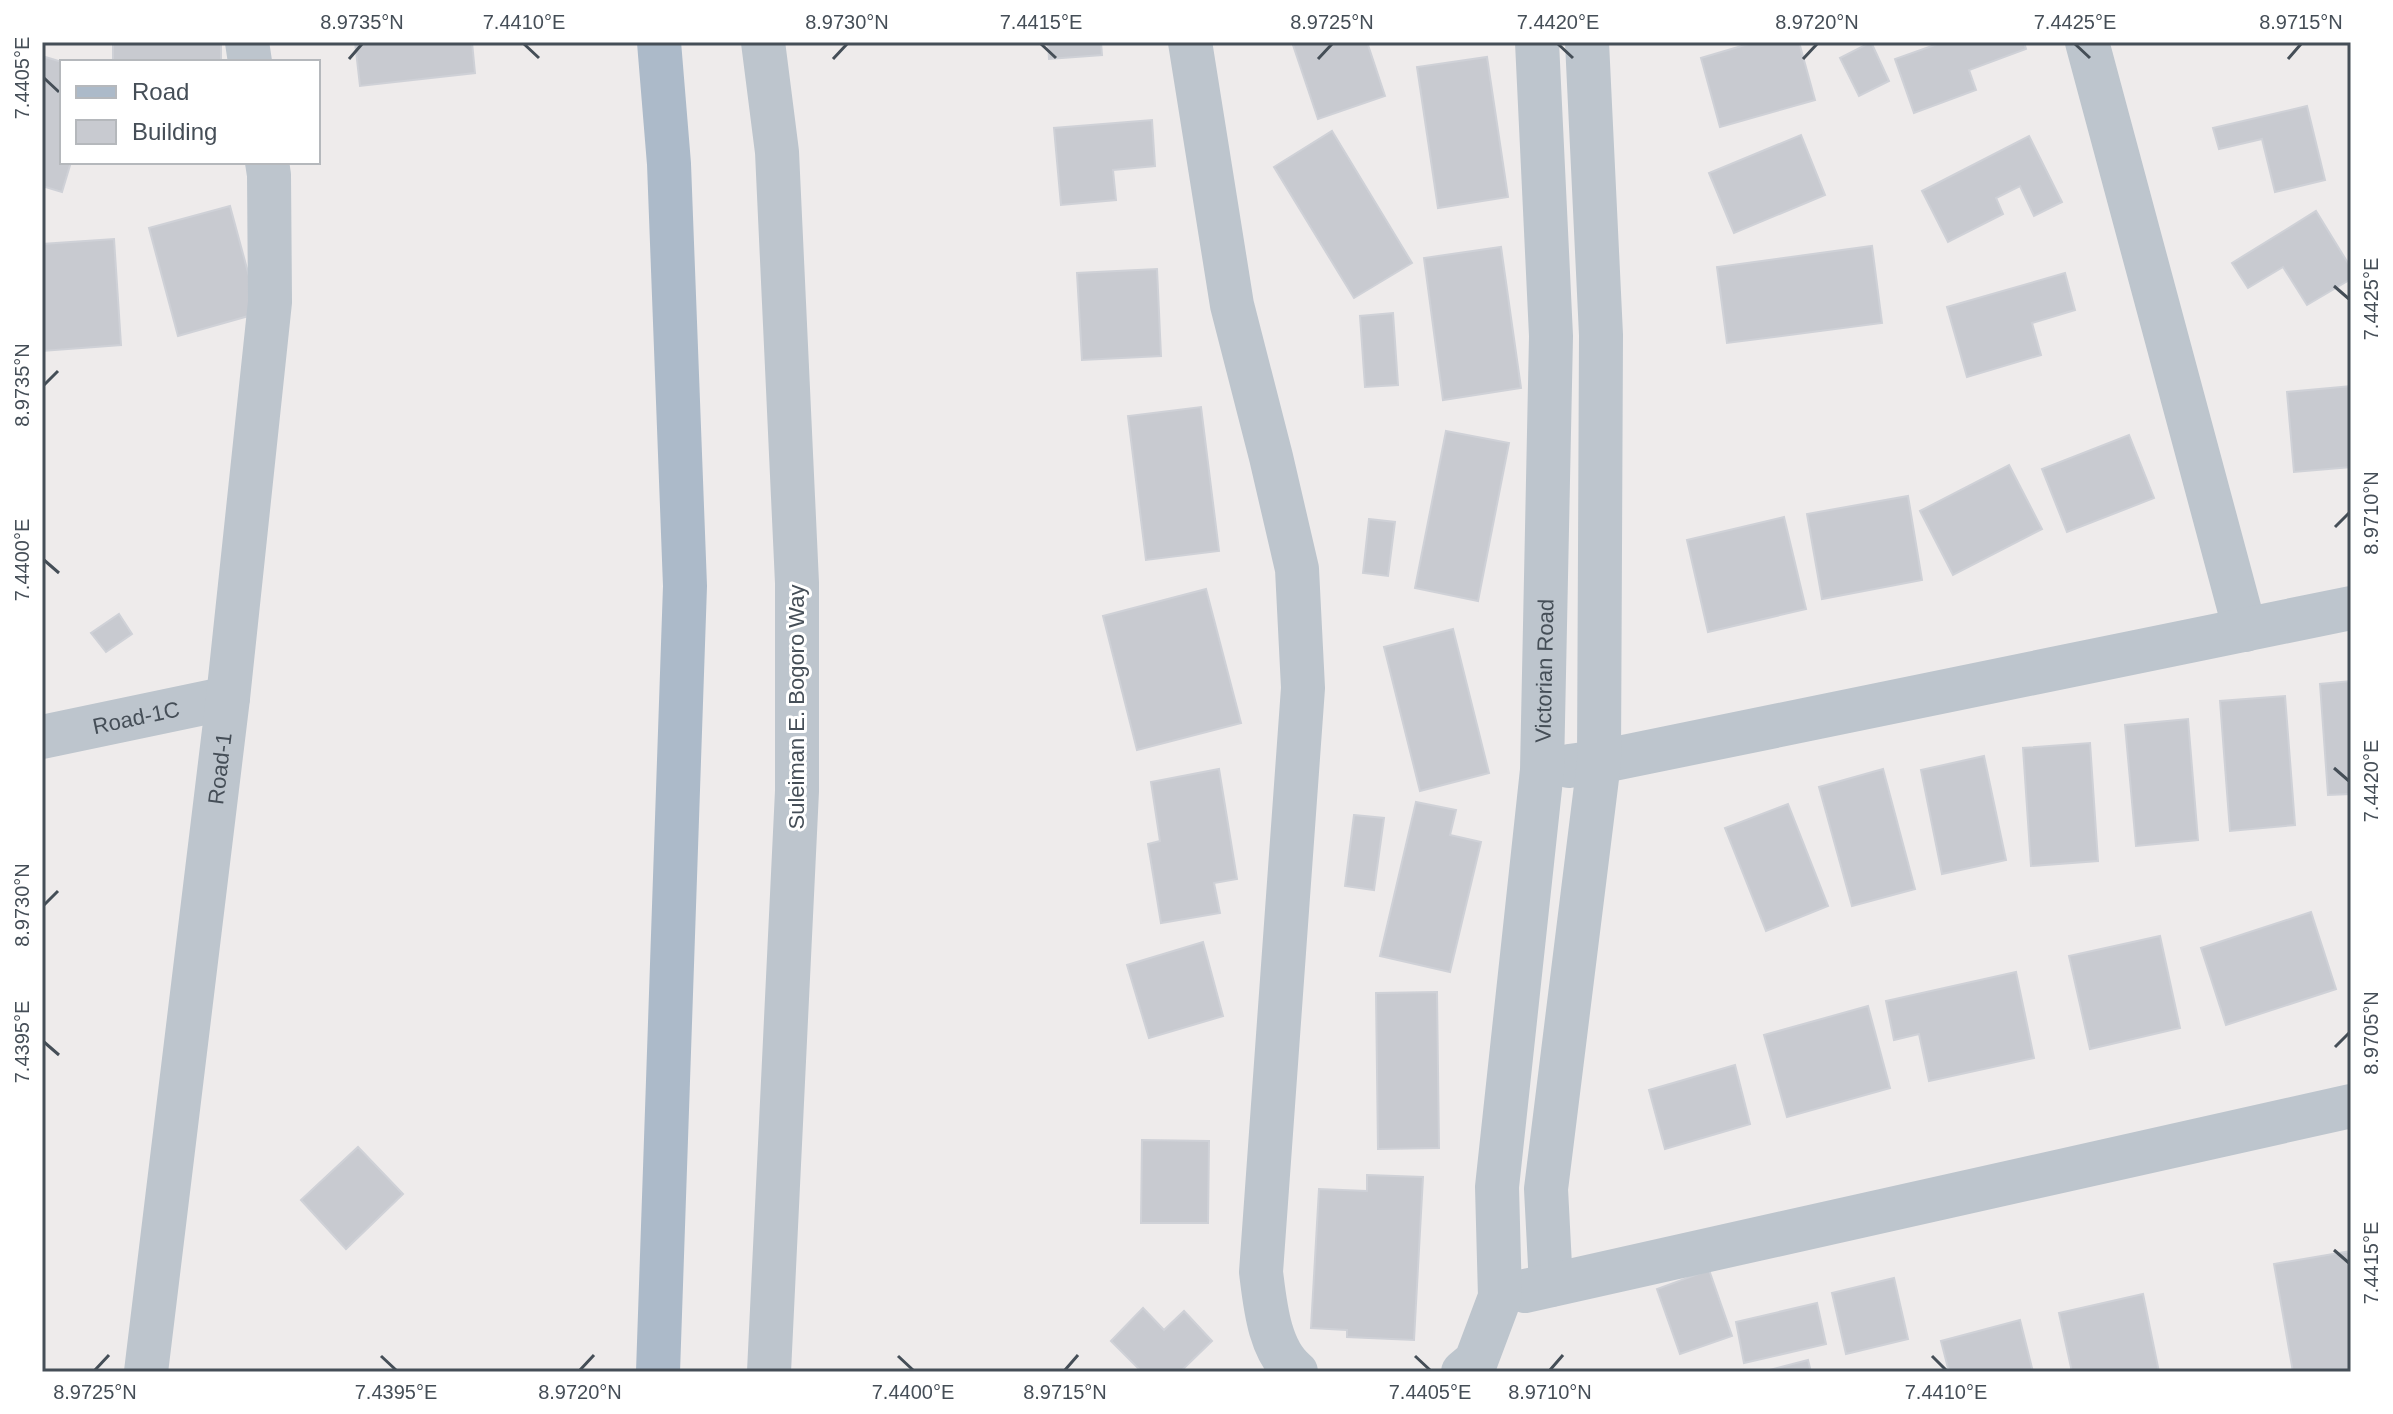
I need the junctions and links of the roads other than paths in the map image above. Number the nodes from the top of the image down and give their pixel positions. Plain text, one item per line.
1 (659, 42) edge
2 (763, 42) edge
3 (1190, 42) edge
4 (1537, 42) edge
5 (1587, 42) edge
6 (2087, 42) edge
7 (267, 164) edge
8 (2351, 608) edge
9 (2245, 630) junction
10 (228, 698) junction
11 (42, 737) edge
12 (1599, 762) junction
13 (1542, 770) junction
14 (2351, 1106) edge
15 (1551, 1285) junction
16 (1500, 1297) junction
17 (146, 1372) edge
18 (658, 1372) edge
19 (769, 1372) edge
20 (1296, 1372) edge
21 (1463, 1372) edge

1 - 18 main road
2 - 19 street, Suleiman E. Bogoro Way
3 - 20 street
4 - 13 street, Victorian Road
5 - 12 street
6 - 9 street
7 - 10 street, Road-1
8 - 9 street
9 - 12 street
10 - 11 street, Road-1C
10 - 17 street, Road-1
12 - 13 street
12 - 15 street
13 - 16 street, Victorian Road
14 - 15 street
15 - 16 street
16 - 21 street

